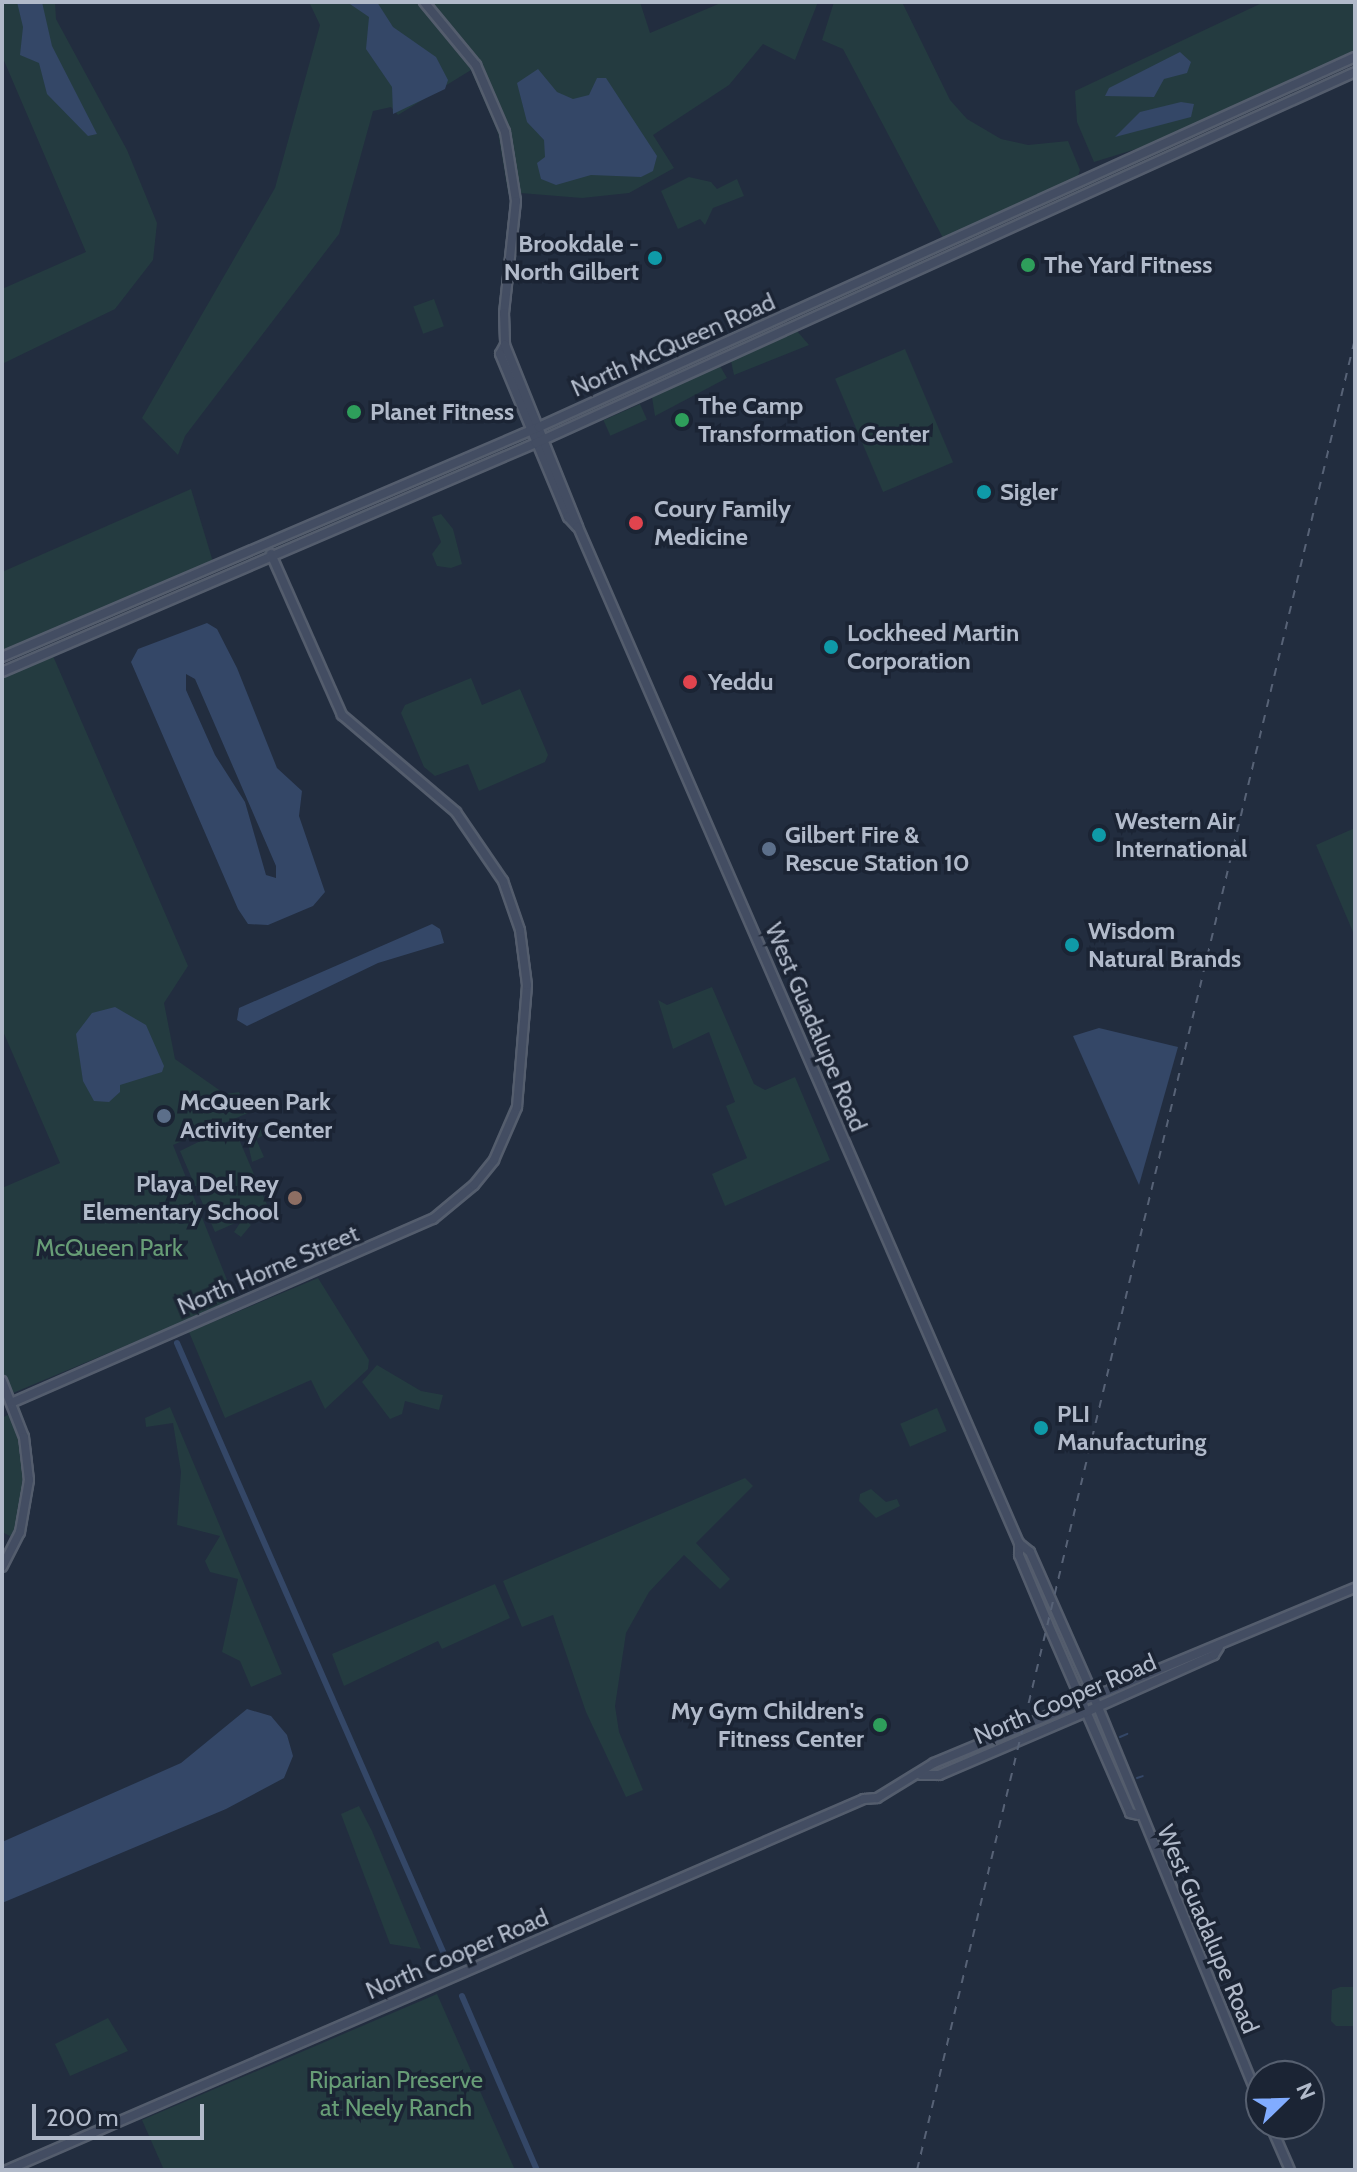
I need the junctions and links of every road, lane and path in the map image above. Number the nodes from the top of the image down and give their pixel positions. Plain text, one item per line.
1 (424, 2) edge
2 (1355, 57) edge
3 (1355, 72) edge
4 (1313, 77) junction
5 (1319, 88) junction
6 (687, 360) junction
7 (692, 372) junction
8 (535, 429) junction
9 (540, 441) junction
10 (412, 482) junction
11 (394, 504) junction
12 (267, 545) junction
13 (272, 557) junction
14 (26, 647) junction
15 (2, 657) edge
16 (32, 660) junction
17 (2, 672) edge
18 (2, 1381) edge
19 (11, 1403) junction
20 (1019, 1543) junction
21 (2, 1567) edge
22 (1355, 1588) edge
23 (1219, 1647) junction
24 (1093, 1695) junction
25 (1081, 1700) junction
26 (1098, 1707) junction
27 (1086, 1712) junction
28 (920, 1775) junction
29 (1138, 1815) junction
30 (1245, 2066) edge
31 (1277, 2140) edge
32 (7, 2170) edge
33 (1290, 2170) edge

1 - 8 main road, West Guadalupe Road
2 - 4 main road, North McQueen Road
3 - 5 main road, North McQueen Road
4 - 5 main road
4 - 6 main road, North McQueen Road
5 - 7 main road, North McQueen Road
6 - 7 main road
6 - 8 main road, North McQueen Road
7 - 9 main road, North McQueen Road
8 - 9 main road, West Guadalupe Road
8 - 10 main road, North McQueen Road
9 - 11 main road, North McQueen Road
9 - 20 main road, West Guadalupe Road
10 - 11 main road
10 - 12 main road, North McQueen Road
11 - 13 main road, North McQueen Road
12 - 13 main road, North Horne Street
12 - 14 main road, North McQueen Road
13 - 16 main road, North McQueen Road
13 - 19 main road, North Horne Street
14 - 15 main road, North McQueen Road
14 - 16 main road
16 - 17 main road, North McQueen Road
18 - 19 main road
19 - 21 main road
20 - 24 main road, West Guadalupe Road
20 - 25 main road, West Guadalupe Road
22 - 23 main road, North Cooper Road
23 - 24 main road, North Cooper Road
23 - 26 main road, North Cooper Road
24 - 25 main road, North Cooper Road
24 - 26 main road, West Guadalupe Road
25 - 27 main road, West Guadalupe Road
25 - 28 main road, North Cooper Road
26 - 27 main road, North Cooper Road
26 - 29 main road, West Guadalupe Road
27 - 28 main road, North Cooper Road
27 - 29 main road, West Guadalupe Road
28 - 32 main road, North Cooper Road
29 - 30 main road, West Guadalupe Road
31 - 33 main road

